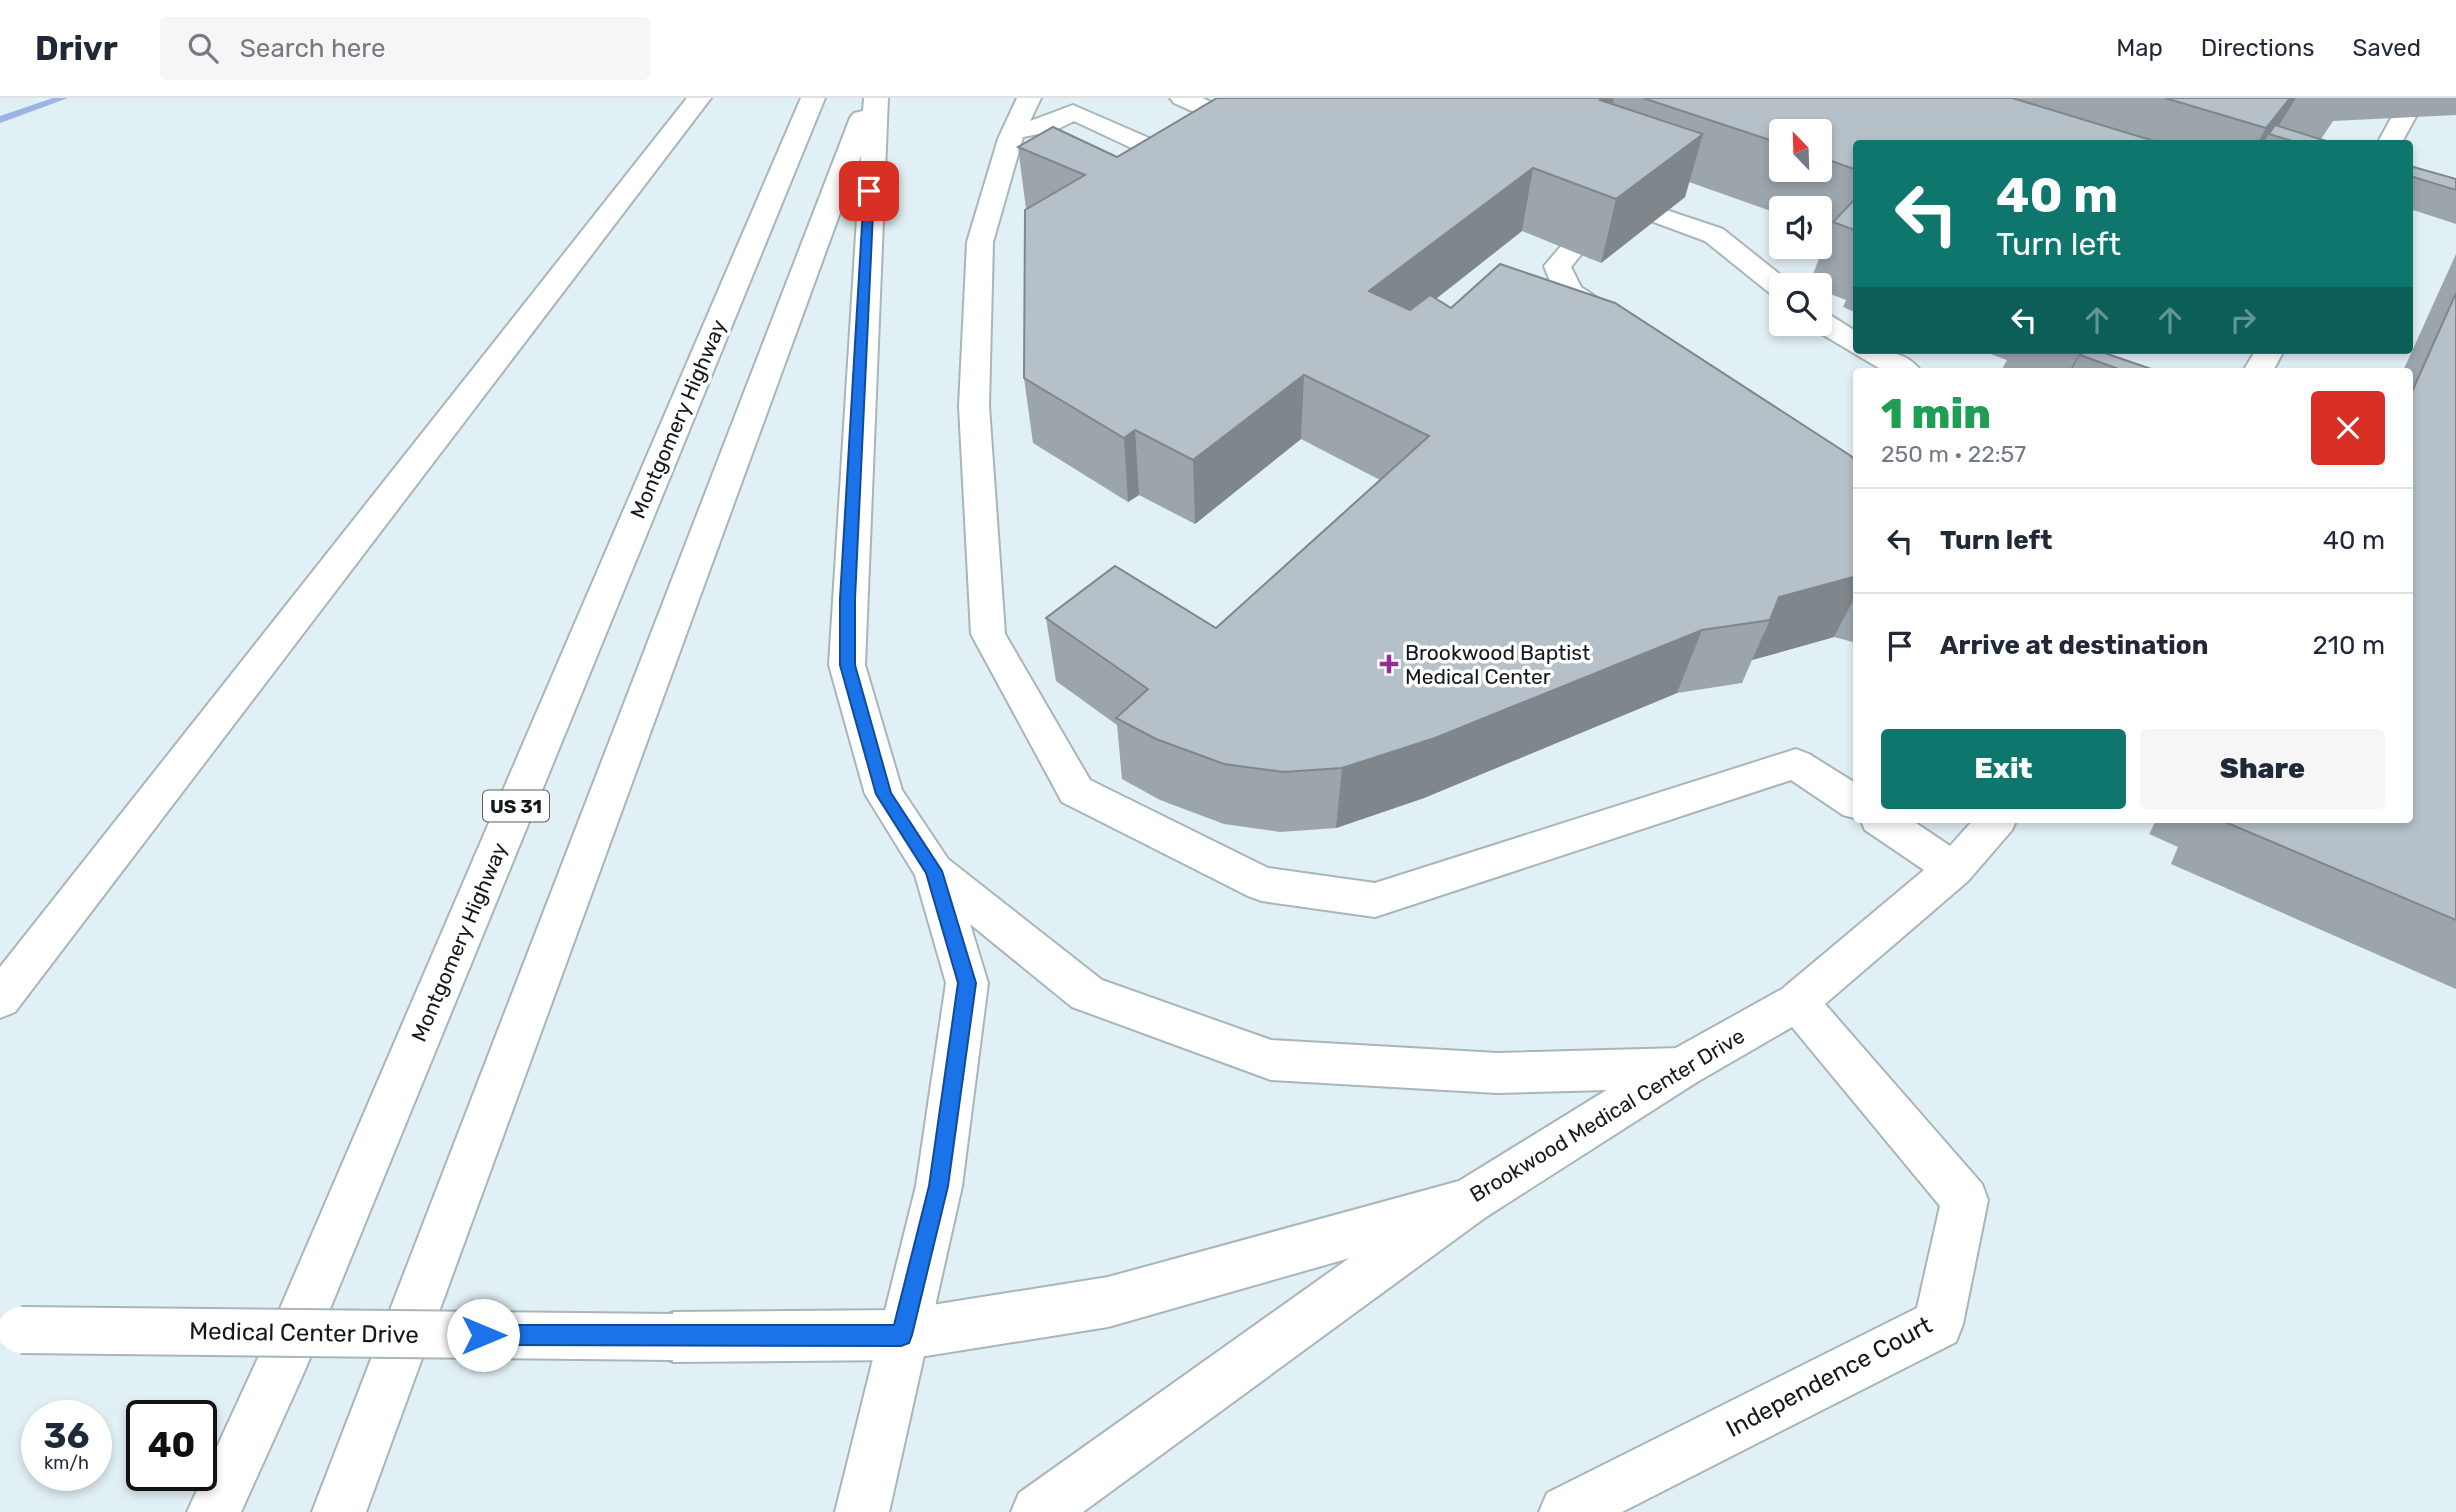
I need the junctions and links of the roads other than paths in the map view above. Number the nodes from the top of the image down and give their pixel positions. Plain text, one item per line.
1 (699, 98) edge
2 (813, 98) edge
3 (870, 98) edge
4 (876, 98) edge
5 (1029, 98) edge
6 (1182, 98) edge
7 (1270, 101) edge
8 (2385, 101) dead end
9 (2412, 103) edge
10 (1014, 131) junction
11 (2391, 140) edge
12 (1132, 180) edge
13 (1660, 216) edge
14 (1571, 251) dead end
15 (1769, 279) edge
16 (1832, 329) edge
17 (1628, 332) edge
18 (1853, 342) edge
19 (1874, 354) edge
20 (1900, 368) edge
21 (1853, 801) edge
22 (1885, 823) edge
23 (1994, 823) edge
24 (1954, 869) junction
25 (934, 871) junction
26 (0, 999) edge
27 (1797, 1002) junction
28 (1681, 1068) junction
29 (1469, 1201) junction
30 (10, 1330) edge
31 (901, 1335) junction
32 (214, 1512) edge
33 (339, 1512) edge
34 (862, 1512) edge
35 (1038, 1512) edge
36 (1566, 1512) edge

1 - 26 main road
2 - 32 main road, Montgomery Highway / US 31
3 - 33 main road
4 - 25 main road
5 - 10 main road
6 - 7 main road
8 - 9 main road
9 - 11 main road
10 - 12 main road
10 - 21 main road
13 - 15 main road
14 - 17 main road
16 - 18 main road
19 - 20 main road
22 - 24 main road
23 - 24 main road, Brookwood Medical Center Drive
24 - 27 main road, Brookwood Medical Center Drive
25 - 28 main road
25 - 31 main road
27 - 28 main road, Brookwood Medical Center Drive
27 - 36 main road, Independence Court
28 - 29 main road, Brookwood Medical Center Drive
29 - 31 main road, Brookwood Medical Center Drive
29 - 35 main road
30 - 31 main road, Medical Center Drive, bridge
31 - 34 main road

